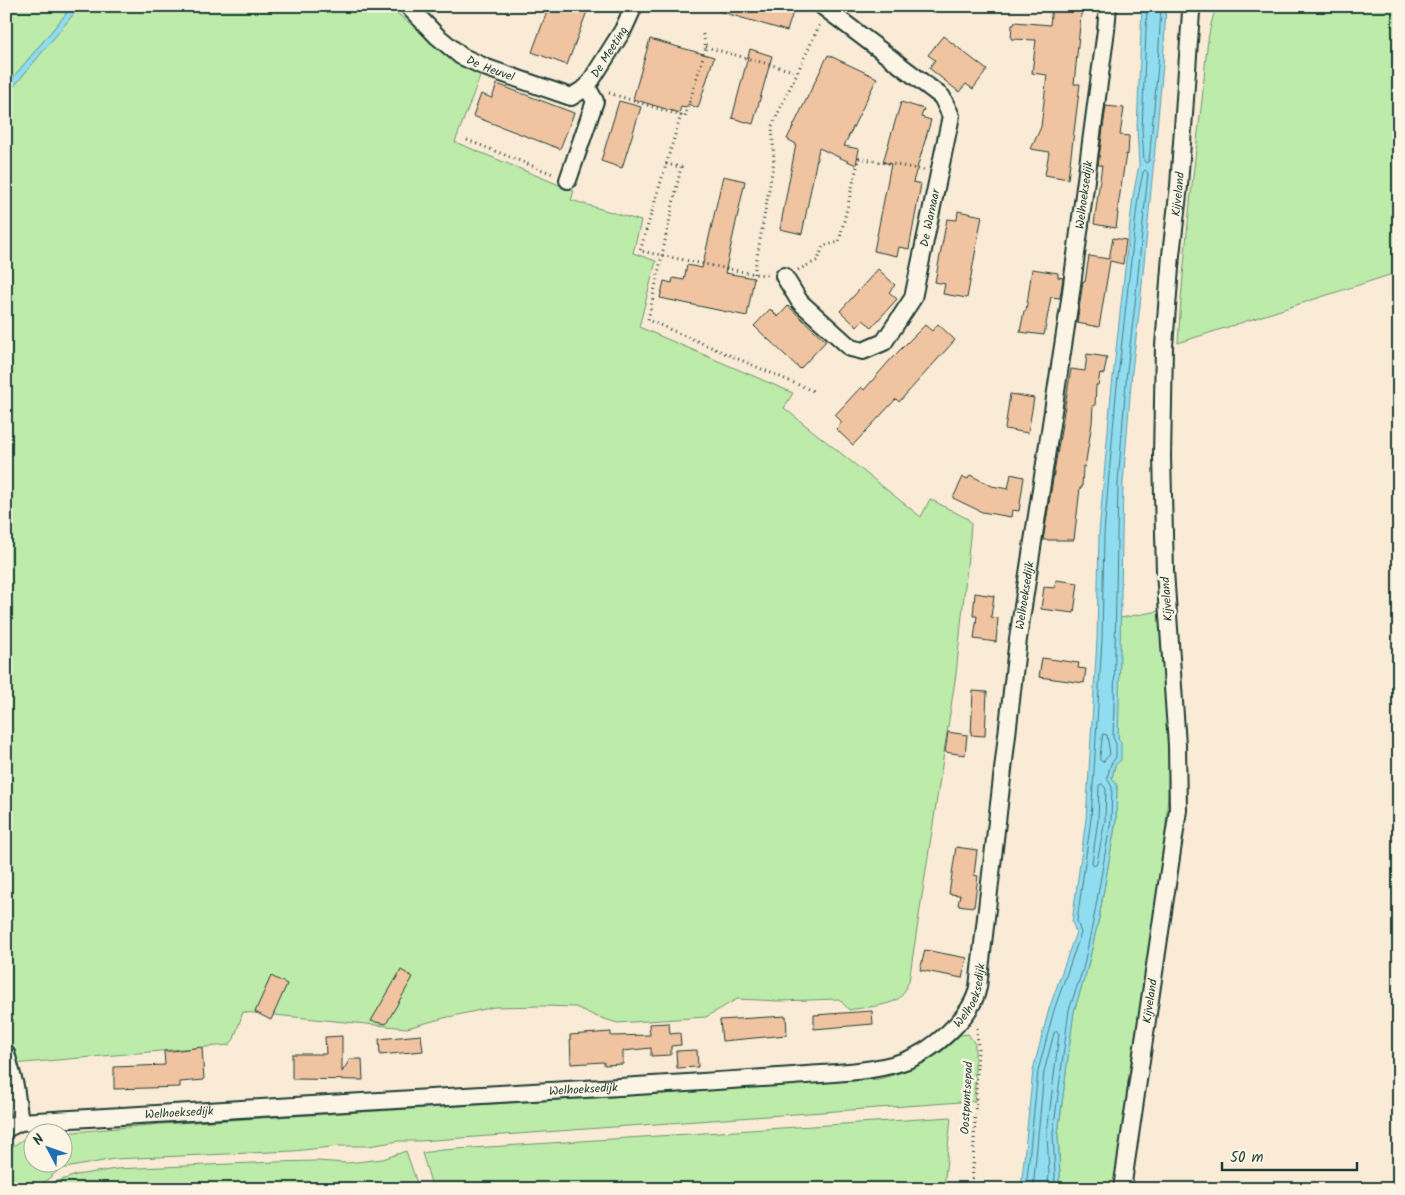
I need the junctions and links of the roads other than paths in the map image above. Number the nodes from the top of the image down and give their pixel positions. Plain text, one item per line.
1 (408, 6) edge
2 (634, 6) edge
3 (1108, 6) edge
4 (1193, 6) edge
5 (825, 8) edge
6 (587, 86) junction
7 (568, 180) road end
8 (784, 276) road end
9 (6, 1053) edge
10 (13, 1125) edge
11 (1122, 1189) edge

1 - 6 street, De Heuvel
2 - 6 street, De Meeting
3 - 10 street, Welhoeksedijk
4 - 11 street, Kijveland
5 - 8 street, De Warnaar
6 - 7 street, De Meeting
9 - 10 street

